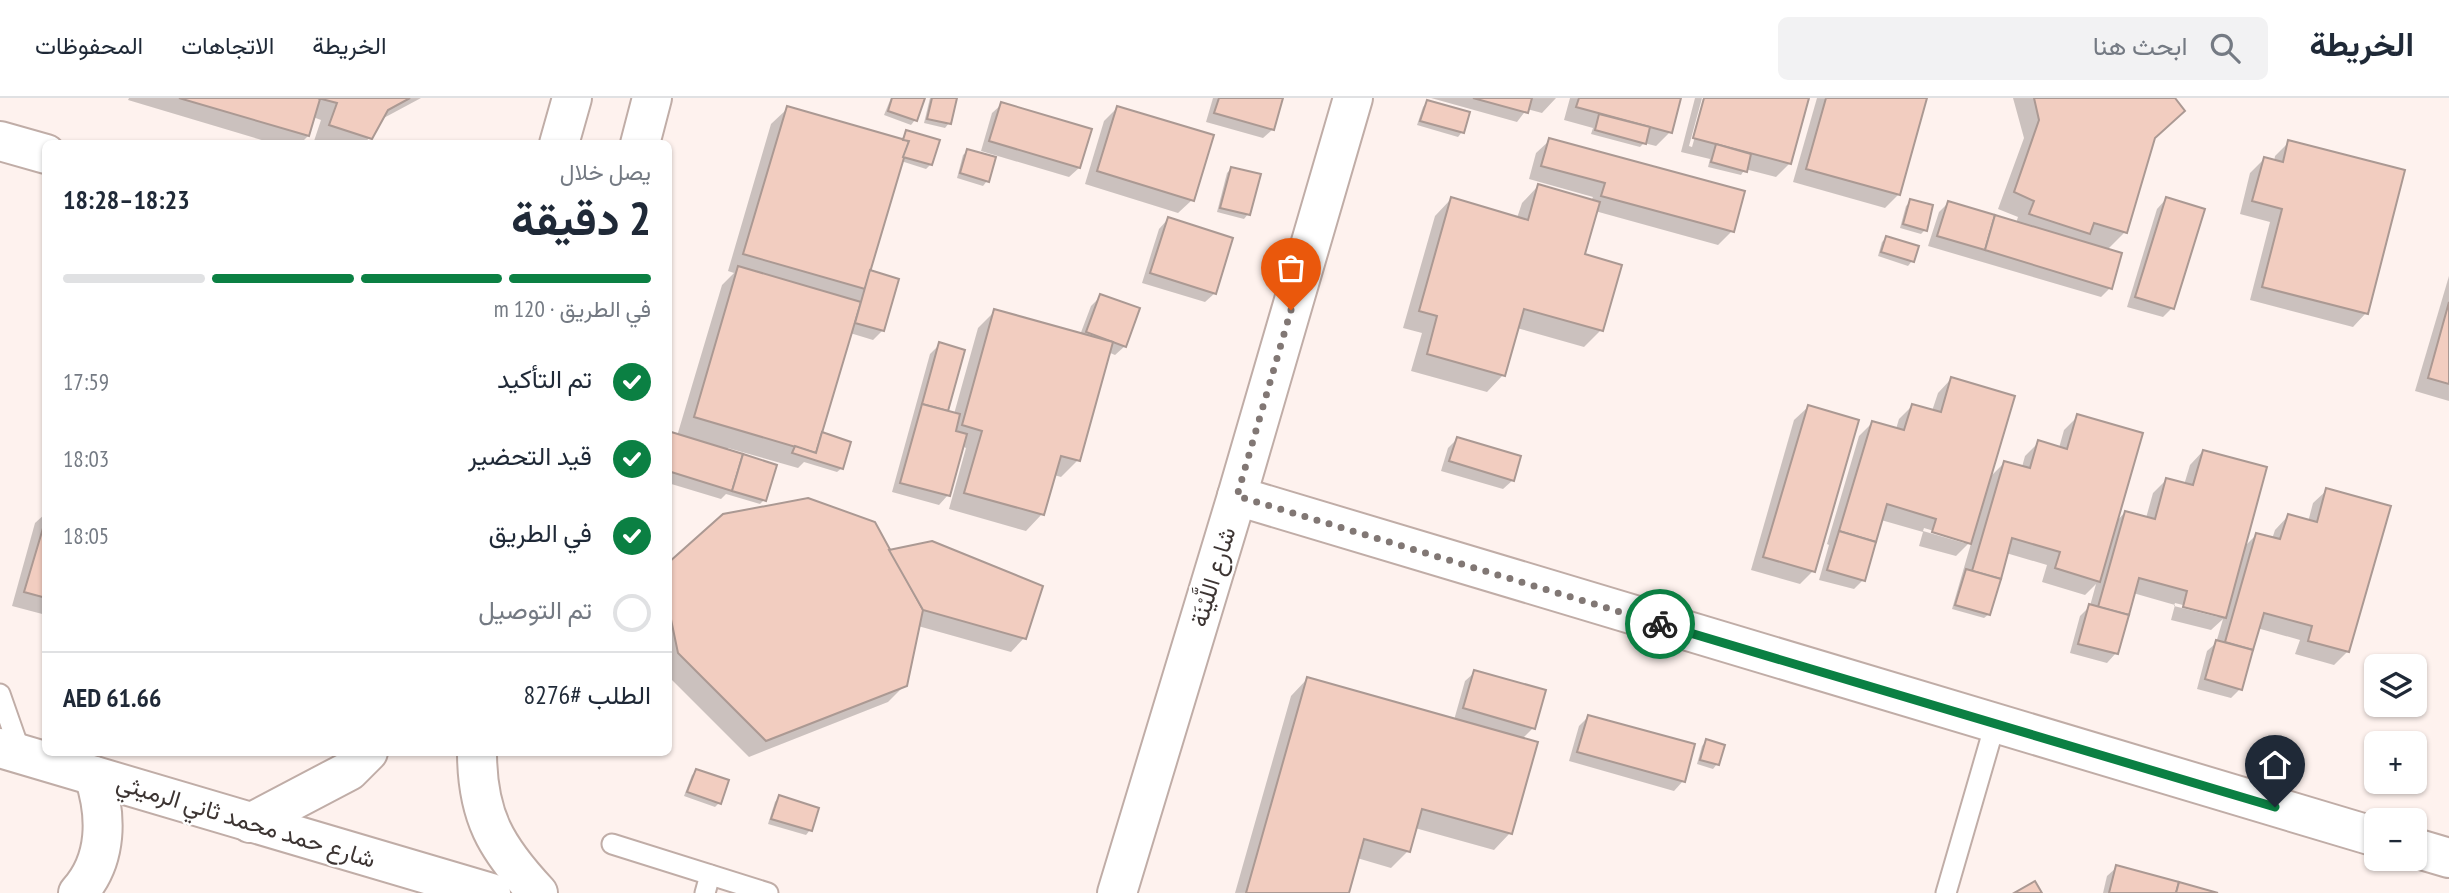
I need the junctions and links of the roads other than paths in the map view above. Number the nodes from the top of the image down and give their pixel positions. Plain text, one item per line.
1 (572, 98) edge
2 (652, 98) edge
3 (1353, 98) edge
4 (560, 140) edge
5 (641, 140) edge
6 (0, 141) edge
7 (42, 153) edge
8 (1237, 496) junction
9 (0, 694) edge
10 (1996, 724) junction
11 (10, 751) edge
12 (364, 756) edge
13 (477, 756) edge
14 (94, 776) junction
15 (250, 823) junction
16 (2364, 833) edge
17 (612, 844) dead end
18 (2427, 852) edge
19 (2449, 858) edge
20 (708, 884) edge
21 (734, 888) edge
22 (78, 893) edge
23 (491, 893) edge
24 (538, 893) edge
25 (768, 893) edge
26 (1117, 893) edge
27 (1947, 893) edge

1 - 4 street
2 - 5 street
3 - 8 street, شارع اللَّيْنَة
6 - 7 street
8 - 10 street
8 - 26 street, شارع اللَّيْنَة
9 - 11 lane
10 - 16 street
10 - 27 lane
11 - 14 street, شارع حمد محمد ثاني الرميثي
12 - 15 street
13 - 24 street
14 - 15 street, شارع حمد محمد ثاني الرميثي
14 - 22 street
15 - 23 street, شارع حمد محمد ثاني الرميثي
17 - 20 lane
18 - 19 street
20 - 21 lane
21 - 25 lane

